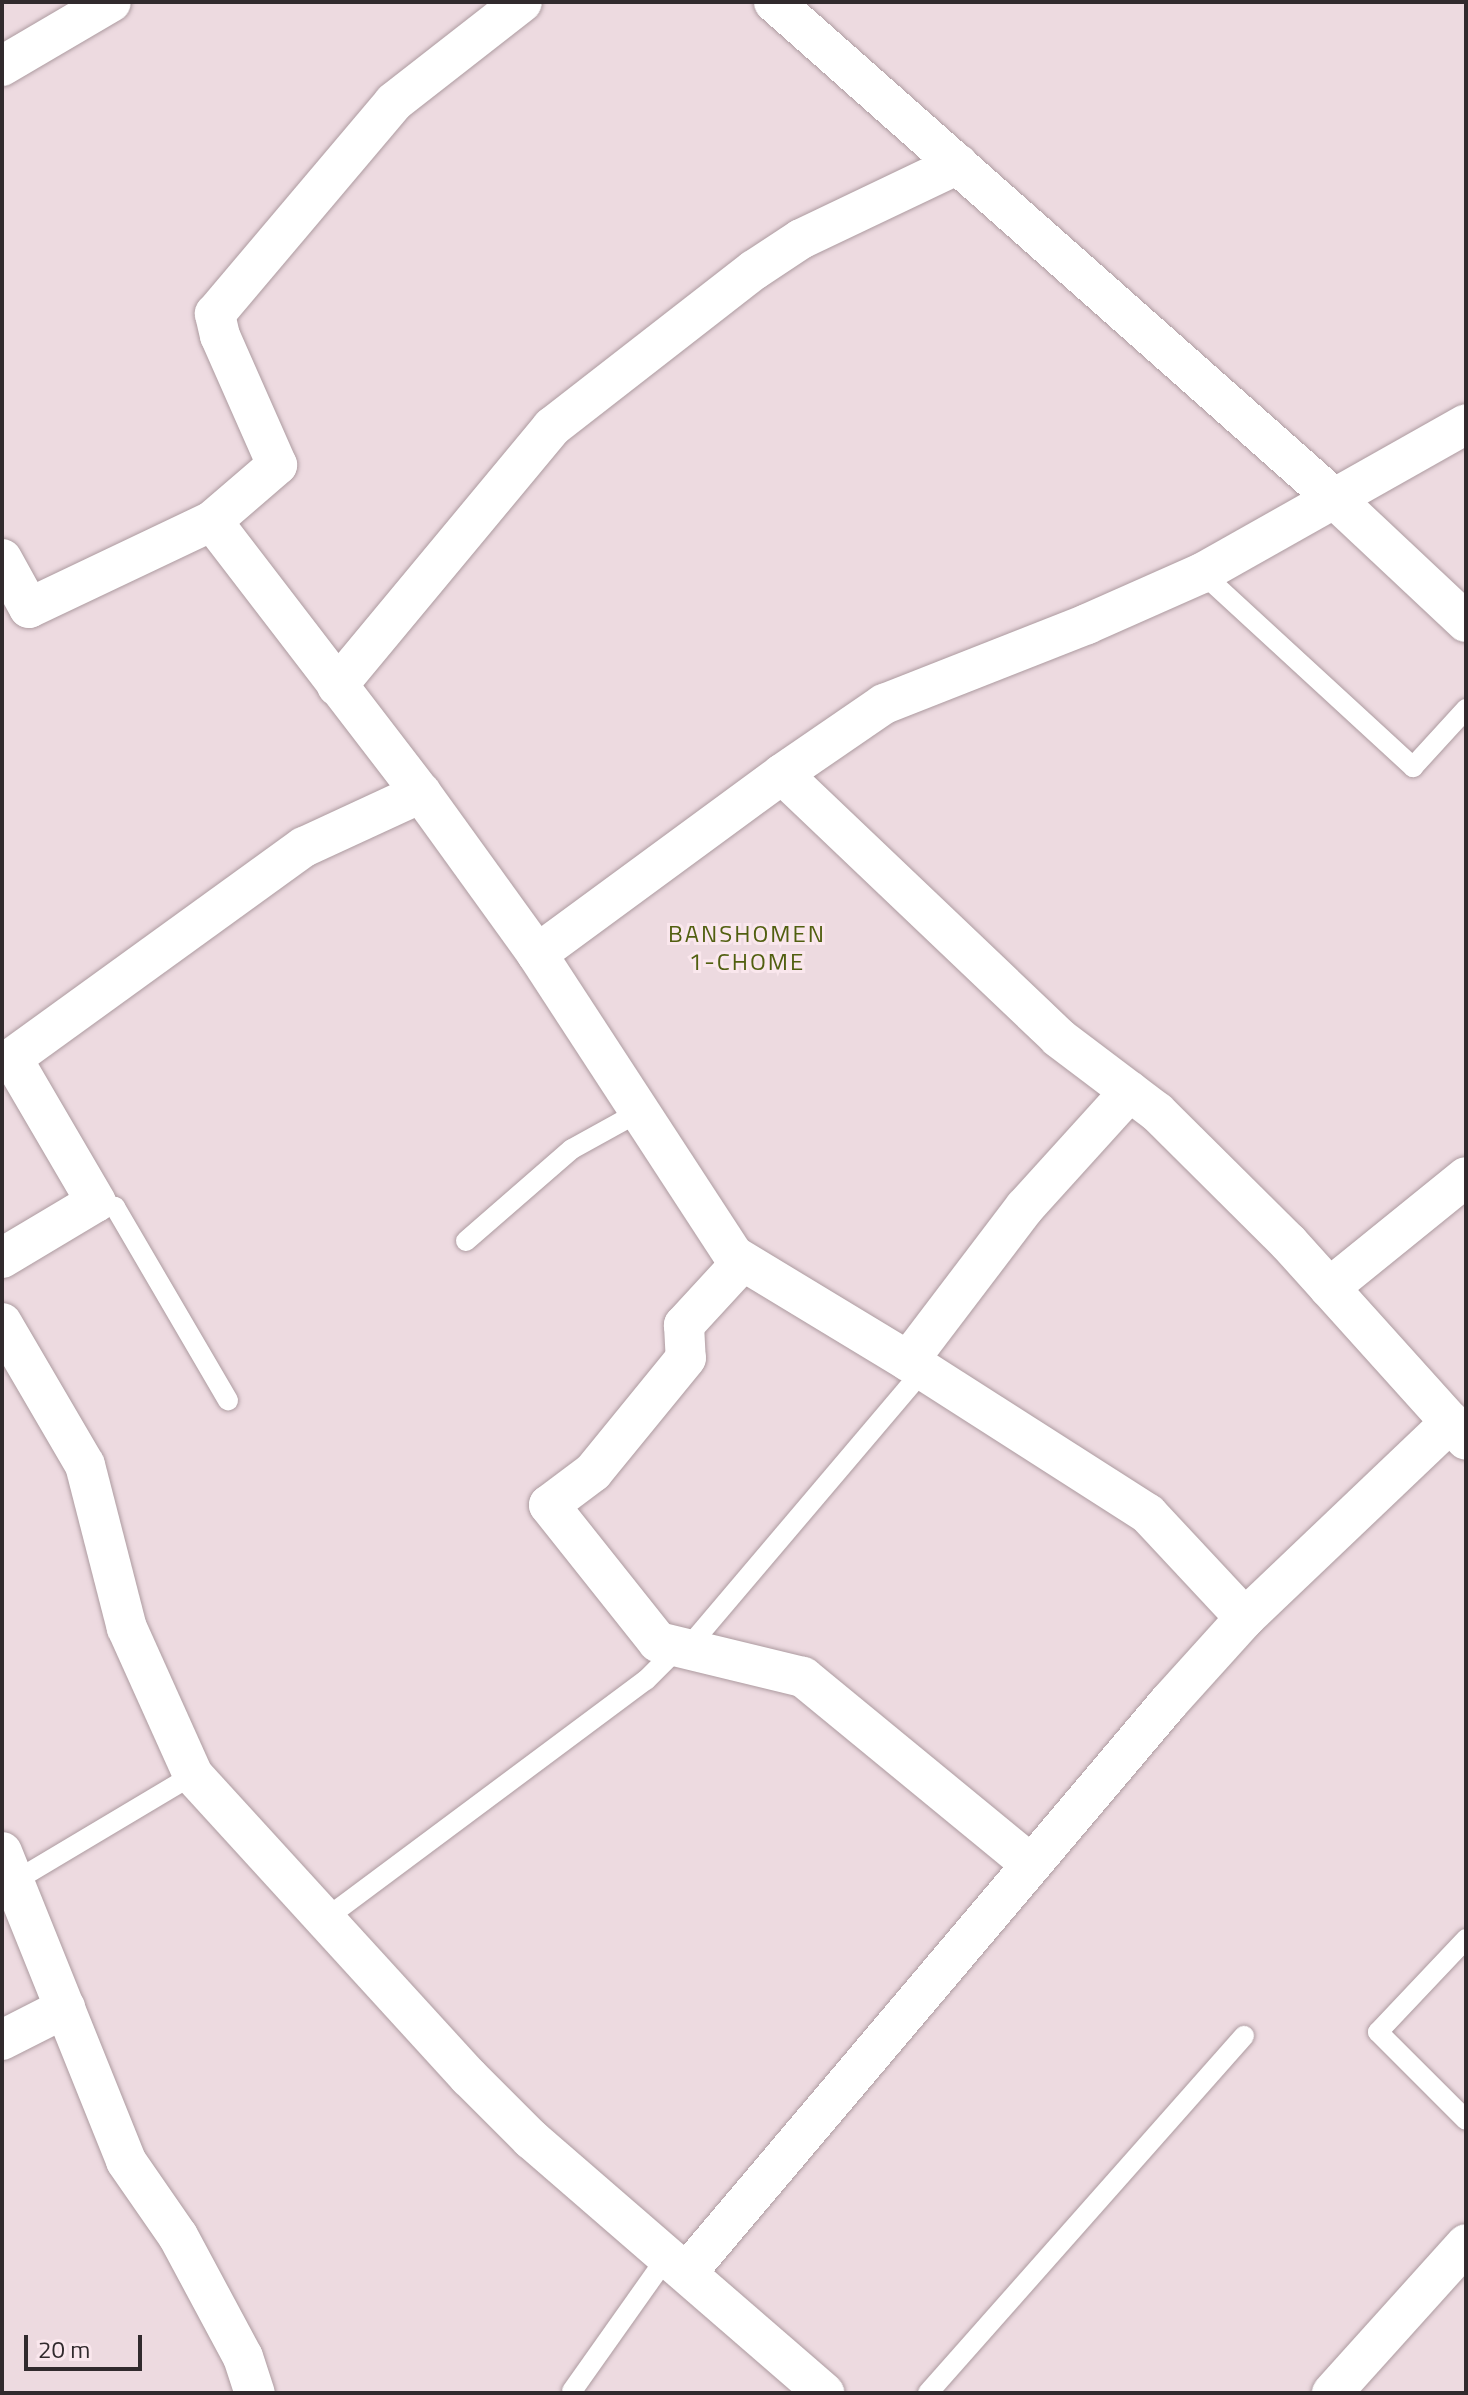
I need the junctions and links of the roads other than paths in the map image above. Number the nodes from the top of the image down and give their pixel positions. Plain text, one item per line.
1 (111, 2) edge
2 (522, 2) edge
3 (774, 2) edge
4 (2, 66) edge
5 (958, 164) junction
6 (1466, 424) edge
7 (1336, 500) junction
8 (212, 521) junction
9 (2, 559) edge
10 (1202, 573) junction
11 (1466, 622) edge
12 (337, 686) junction
13 (1466, 709) edge
14 (782, 774) junction
15 (421, 793) junction
16 (537, 954) junction
17 (7, 1056) edge
18 (1130, 1091) junction
19 (639, 1112) junction
20 (1466, 1177) edge
21 (96, 1202) junction
22 (466, 1241) dead end
23 (2, 1258) edge
24 (742, 1262) junction
25 (1329, 1288) junction
26 (2, 1323) edge
27 (915, 1365) junction
28 (228, 1400) dead end
29 (1458, 1431) edge
30 (1245, 1618) junction
31 (681, 1650) junction
32 (193, 1775) junction
33 (1031, 1864) junction
34 (8, 1866) edge
35 (325, 1919) junction
36 (1466, 1939) edge
37 (65, 2008) junction
38 (1244, 2036) dead end
39 (2, 2040) edge
40 (1466, 2120) edge
41 (1466, 2244) edge
42 (677, 2264) junction
43 (572, 2391) edge
44 (255, 2393) edge
45 (824, 2393) edge
46 (928, 2393) edge
47 (1332, 2393) edge

1 - 4 street
2 - 8 street
3 - 5 street
5 - 7 street
5 - 12 street
6 - 7 street
7 - 10 street
7 - 11 street
8 - 9 street
8 - 12 street
10 - 13 lane
10 - 14 street
12 - 15 street
14 - 16 street
14 - 18 street
15 - 16 street
15 - 17 street
16 - 19 street
17 - 21 street
18 - 25 street
18 - 27 street
19 - 22 lane
19 - 24 street
20 - 25 street
21 - 23 street
21 - 28 lane
24 - 27 street
24 - 31 street
25 - 29 street
26 - 32 street
27 - 30 street
27 - 31 lane
29 - 30 street
30 - 33 street
31 - 33 street
31 - 35 lane
32 - 34 lane
32 - 35 street
33 - 42 street
34 - 37 street
35 - 42 street
36 - 40 lane
37 - 39 street
37 - 44 street
38 - 46 lane
41 - 47 street
42 - 43 lane
42 - 45 street

